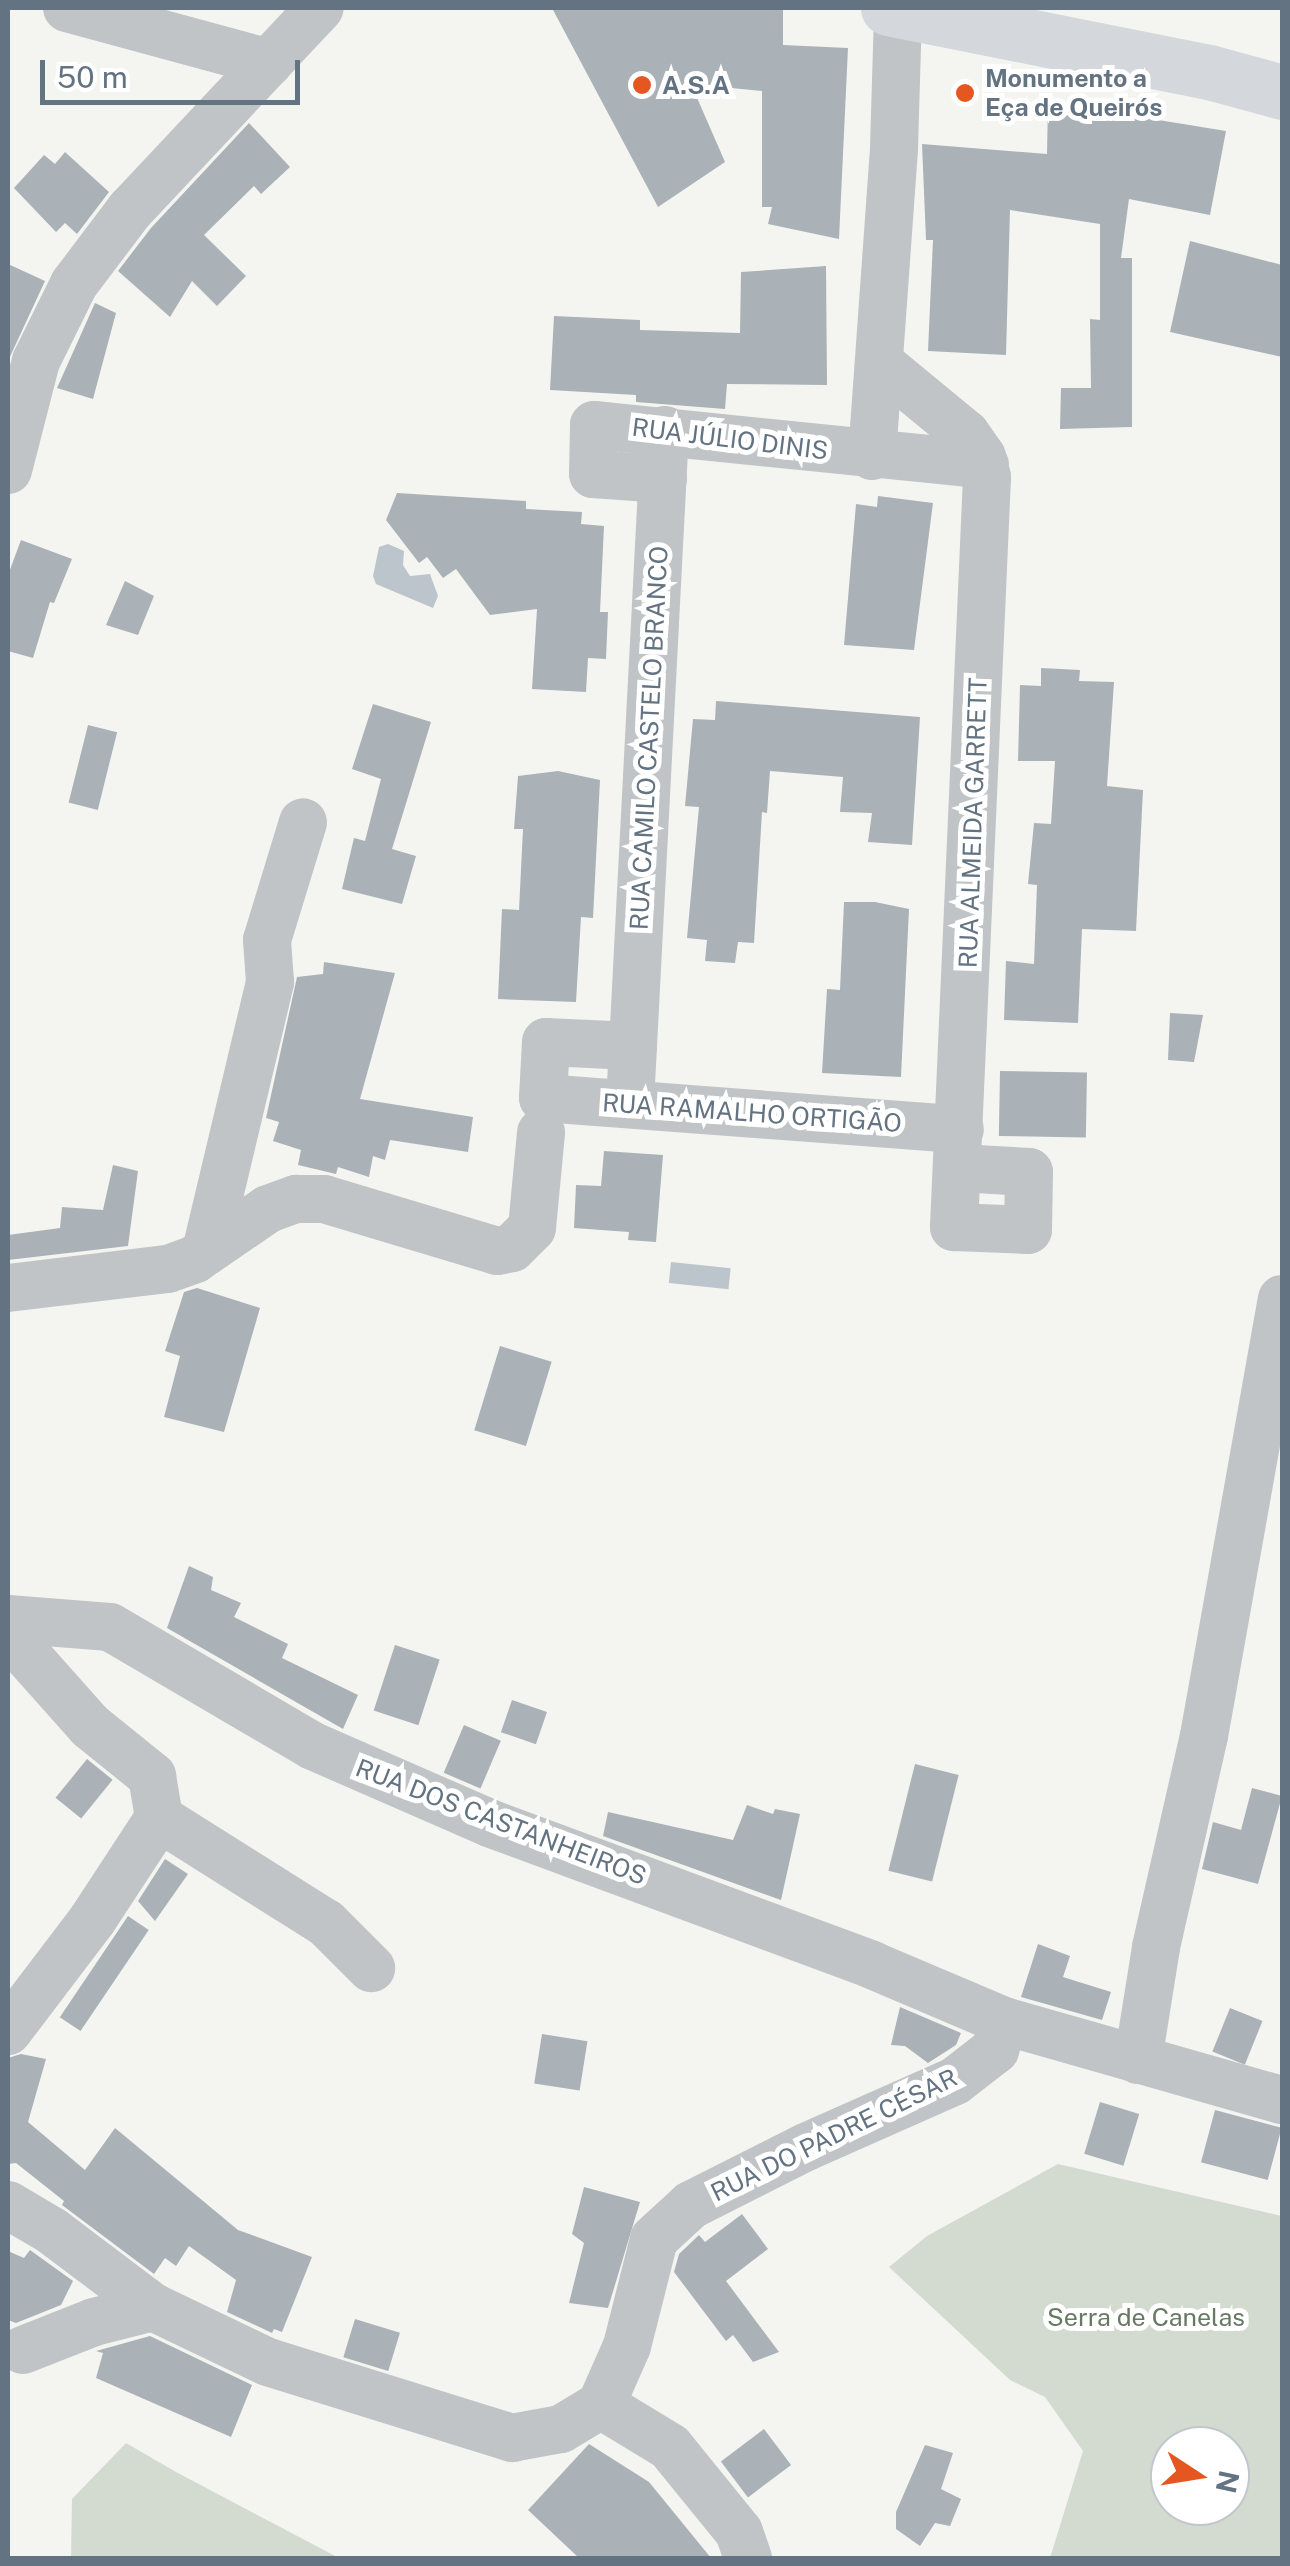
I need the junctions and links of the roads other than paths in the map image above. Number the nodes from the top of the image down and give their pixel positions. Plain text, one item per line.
1 (66, 8) edge
2 (320, 8) edge
3 (893, 10) edge
4 (1058, 24) edge
5 (270, 62) junction
6 (1282, 92) edge
7 (881, 364) junction
8 (665, 430) junction
9 (872, 456) junction
10 (8, 470) edge
11 (986, 471) junction
12 (663, 479) junction
13 (302, 822) dead end
14 (633, 1046) junction
15 (630, 1102) junction
16 (542, 1115) junction
17 (959, 1149) joint
18 (206, 1251) junction
19 (8, 1288) edge
20 (1282, 1299) edge
21 (12, 1640) edge
22 (160, 1818) junction
23 (371, 1968) dead end
24 (1004, 2022) junction
25 (8, 2031) edge
26 (1138, 2060) junction
27 (1282, 2100) edge
28 (8, 2205) edge
29 (154, 2307) junction
30 (23, 2350) dead end
31 (601, 2406) junction
32 (748, 2558) edge

1 - 5 street
2 - 5 street
3 - 4 main road
3 - 7 street
4 - 6 main road
5 - 10 street
7 - 9 street
7 - 11 street
8 - 9 street, RUA JÚLIO DINIS
8 - 12 street, RUA CAMILO CASTELO BRANCO
8 - 12 street, RUA JÚLIO DINIS
9 - 11 street, RUA JÚLIO DINIS
11 - 17 street, RUA ALMEIDA GARRETT
12 - 14 street, RUA CAMILO CASTELO BRANCO
13 - 18 street
14 - 15 street, RUA CAMILO CASTELO BRANCO
14 - 16 street
15 - 16 street, RUA RAMALHO ORTIGÃO
15 - 17 street, RUA RAMALHO ORTIGÃO
16 - 18 street
18 - 19 street
20 - 26 street
21 - 22 street
21 - 24 street, RUA DOS CASTANHEIROS
22 - 23 street
22 - 25 street
24 - 26 street
24 - 31 street, RUA DO PADRE CÉSAR
26 - 27 street
28 - 29 street
29 - 30 street
29 - 31 street
31 - 32 street

